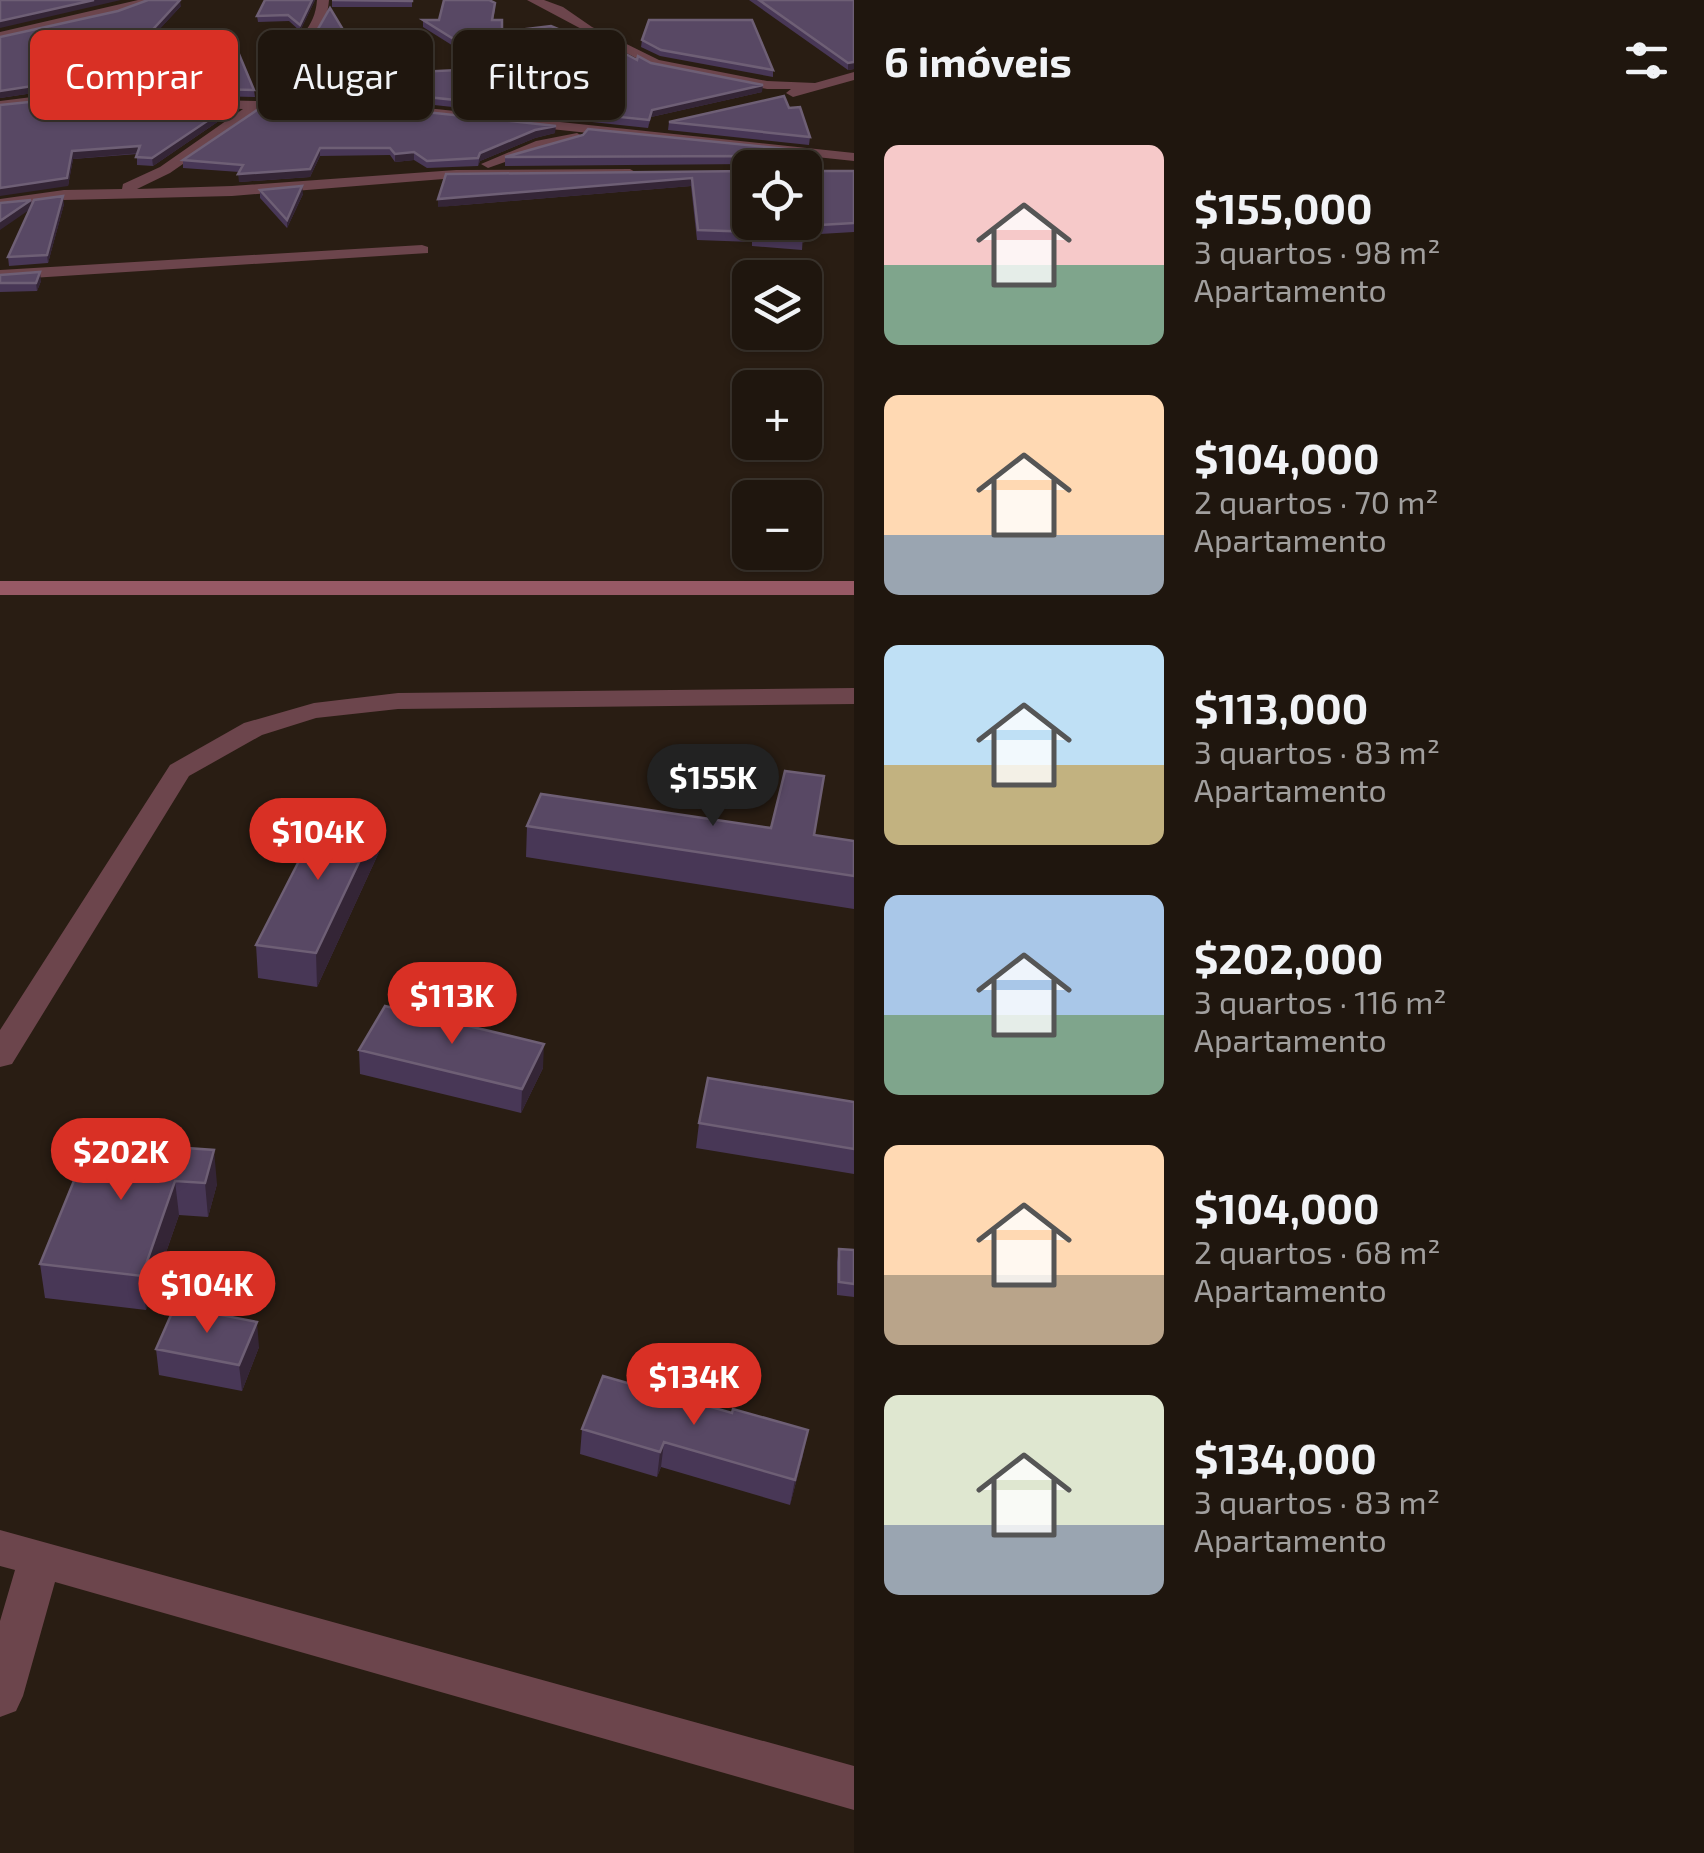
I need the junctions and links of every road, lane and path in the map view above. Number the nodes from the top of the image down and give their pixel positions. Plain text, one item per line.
1 (149, 0) edge
2 (324, 0) edge
3 (532, 0) edge
4 (314, 30) edge
5 (0, 36) edge
6 (854, 76) edge
7 (812, 86) junction
8 (0, 96) edge
9 (30, 99) edge
10 (772, 100) edge
11 (30, 101) edge
12 (0, 105) edge
13 (258, 106) edge
14 (433, 112) edge
15 (668, 122) edge
16 (614, 130) junction
17 (854, 157) edge
18 (822, 163) edge
19 (456, 174) junction
20 (646, 174) edge
21 (106, 193) junction
22 (0, 204) edge
23 (422, 250) dead end
24 (0, 275) edge
25 (0, 588) edge
26 (854, 588) edge
27 (854, 696) edge
28 (0, 1056) edge
29 (20, 1553) edge
30 (0, 1696) edge
31 (854, 1788) edge

1 - 5 street
2 - 4 street
3 - 7 street
6 - 7 street
7 - 10 street
8 - 9 street
11 - 12 street
13 - 21 street
14 - 16 street
15 - 16 street
16 - 17 street
16 - 19 street
17 - 18 street
19 - 20 street
19 - 21 street
21 - 22 street
23 - 24 street
25 - 26 street
27 - 28 street
29 - 30 street
29 - 31 street

